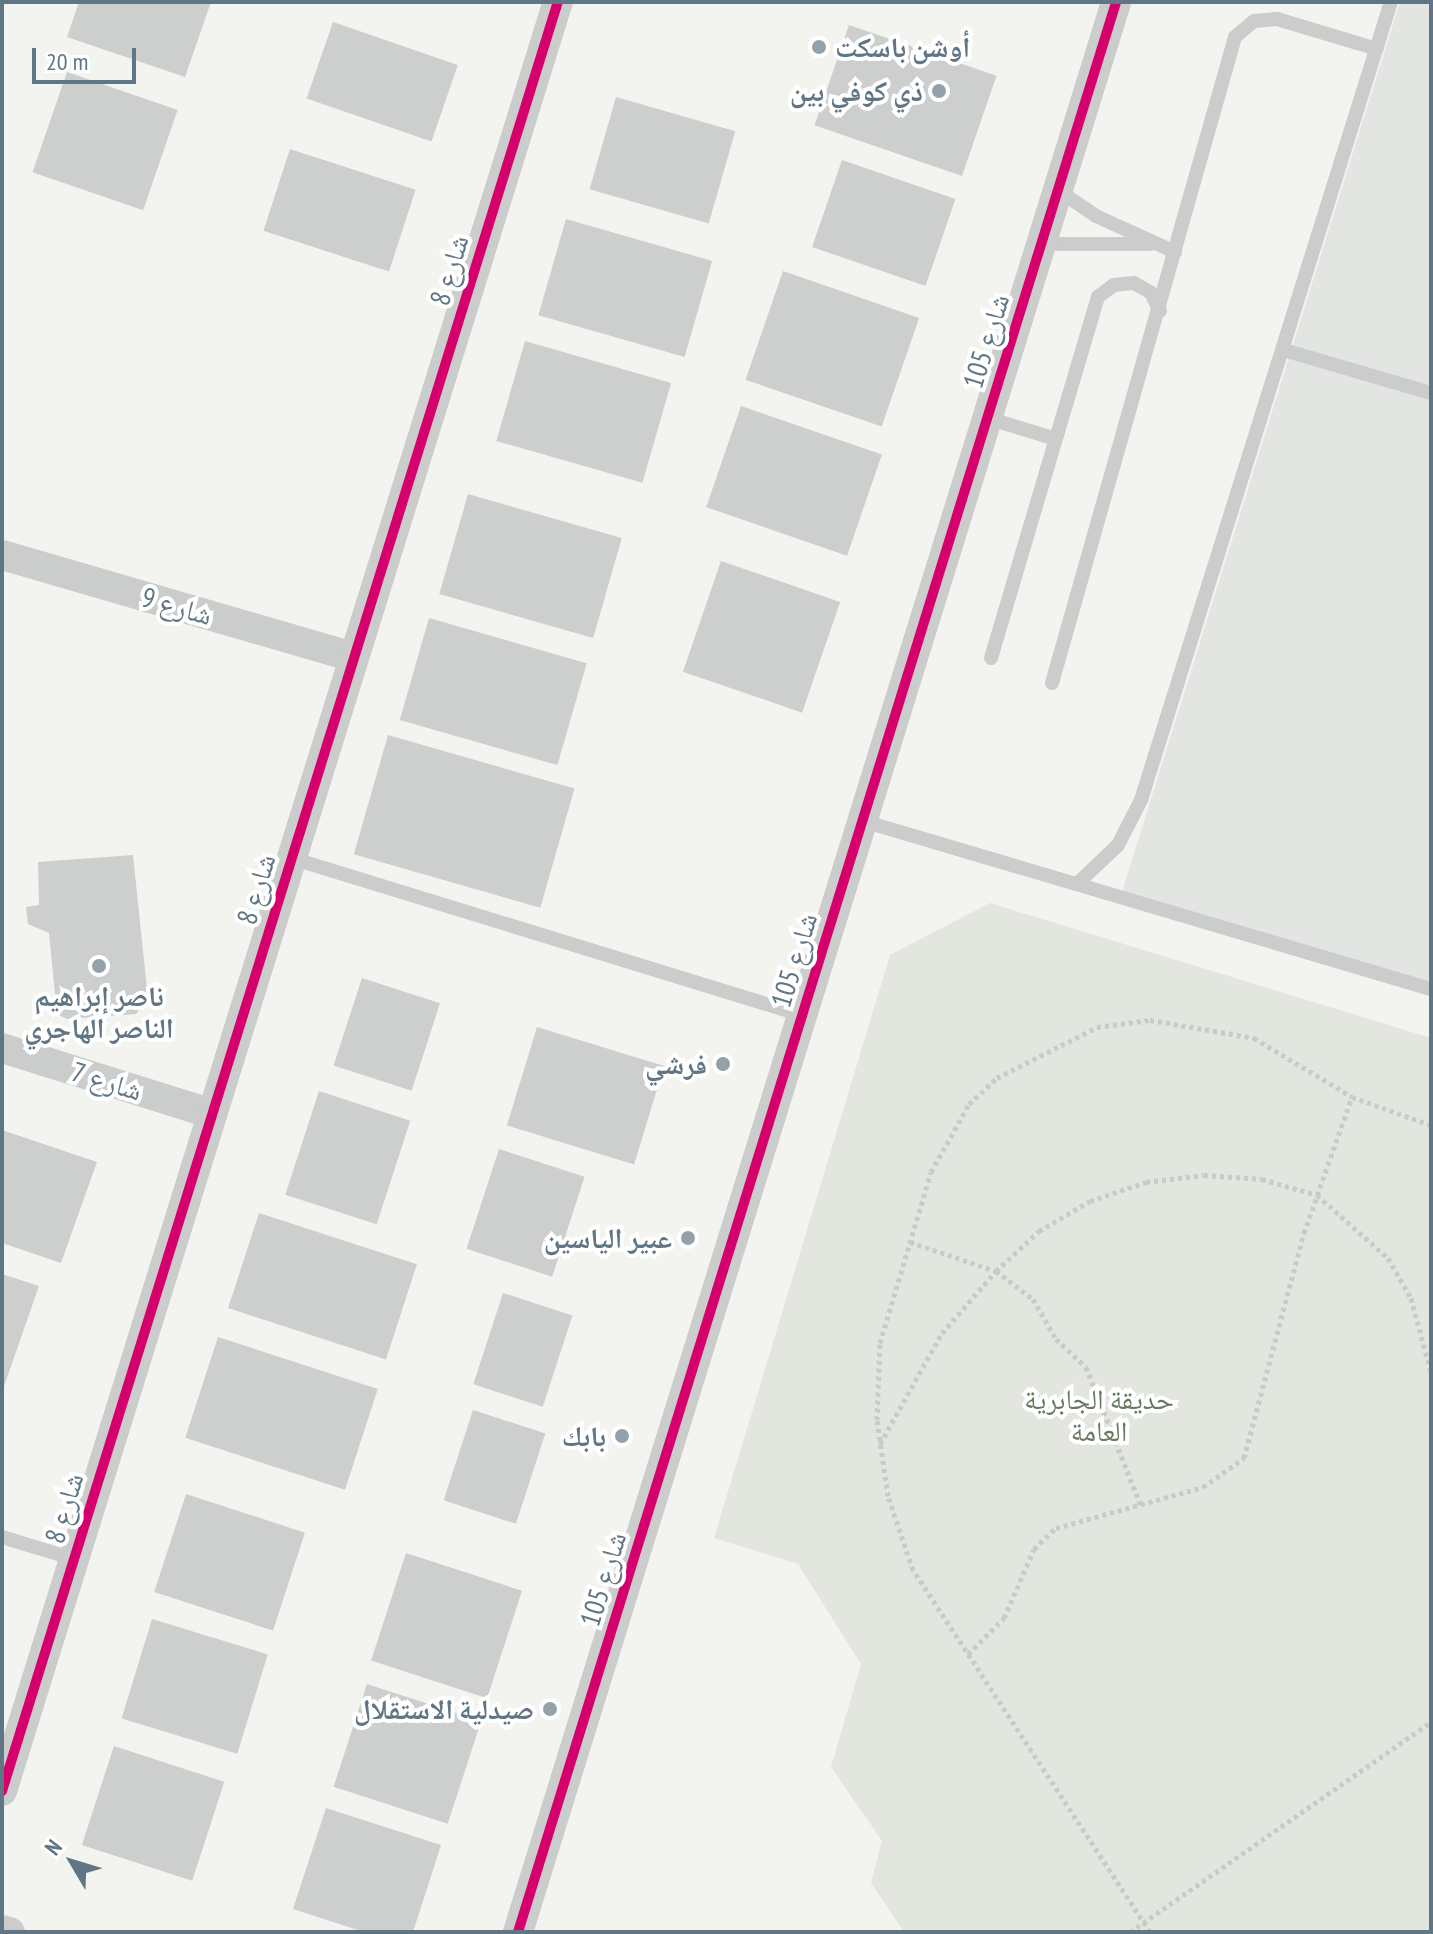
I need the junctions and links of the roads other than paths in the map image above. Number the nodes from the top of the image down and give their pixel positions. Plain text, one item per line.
1 (558, 2) edge
2 (1391, 2) edge
3 (1108, 4) edge
4 (1377, 49) junction
5 (1058, 189) junction
6 (1041, 244) junction
7 (1150, 244) junction
8 (1175, 252) junction
9 (1160, 311) junction
10 (1284, 350) junction
11 (1431, 393) edge
12 (987, 418) junction
13 (1053, 438) junction
14 (2, 555) edge
15 (353, 657) junction
16 (991, 658) dead end
17 (1052, 683) dead end
18 (863, 821) junction
19 (291, 858) junction
20 (1078, 883) junction
21 (1431, 989) edge
22 (802, 1015) junction
23 (2, 1048) edge
24 (212, 1114) junction
25 (2, 1537) edge
26 (74, 1559) junction
27 (2, 1791) edge
28 (2, 1930) edge
29 (10, 1932) edge
30 (518, 1932) edge

1 - 15 street, شارع 8
2 - 4 lane
3 - 5 street, شارع 105
4 - 8 lane
4 - 10 lane
5 - 6 street, شارع 105
5 - 7 lane
6 - 7 lane
6 - 12 street, شارع 105
7 - 8 lane
8 - 9 lane
9 - 13 lane
9 - 17 lane
10 - 11 lane
10 - 20 lane
12 - 13 lane
12 - 18 street, شارع 105
13 - 16 lane
14 - 15 street, شارع 9
15 - 19 street, شارع 8
18 - 20 lane
18 - 22 street, شارع 105
19 - 22 lane
19 - 24 street, شارع 8
20 - 21 lane
22 - 30 street, شارع 105
23 - 24 street, شارع 7
24 - 26 street, شارع 8
25 - 26 lane
26 - 27 street, شارع 8
28 - 29 street

